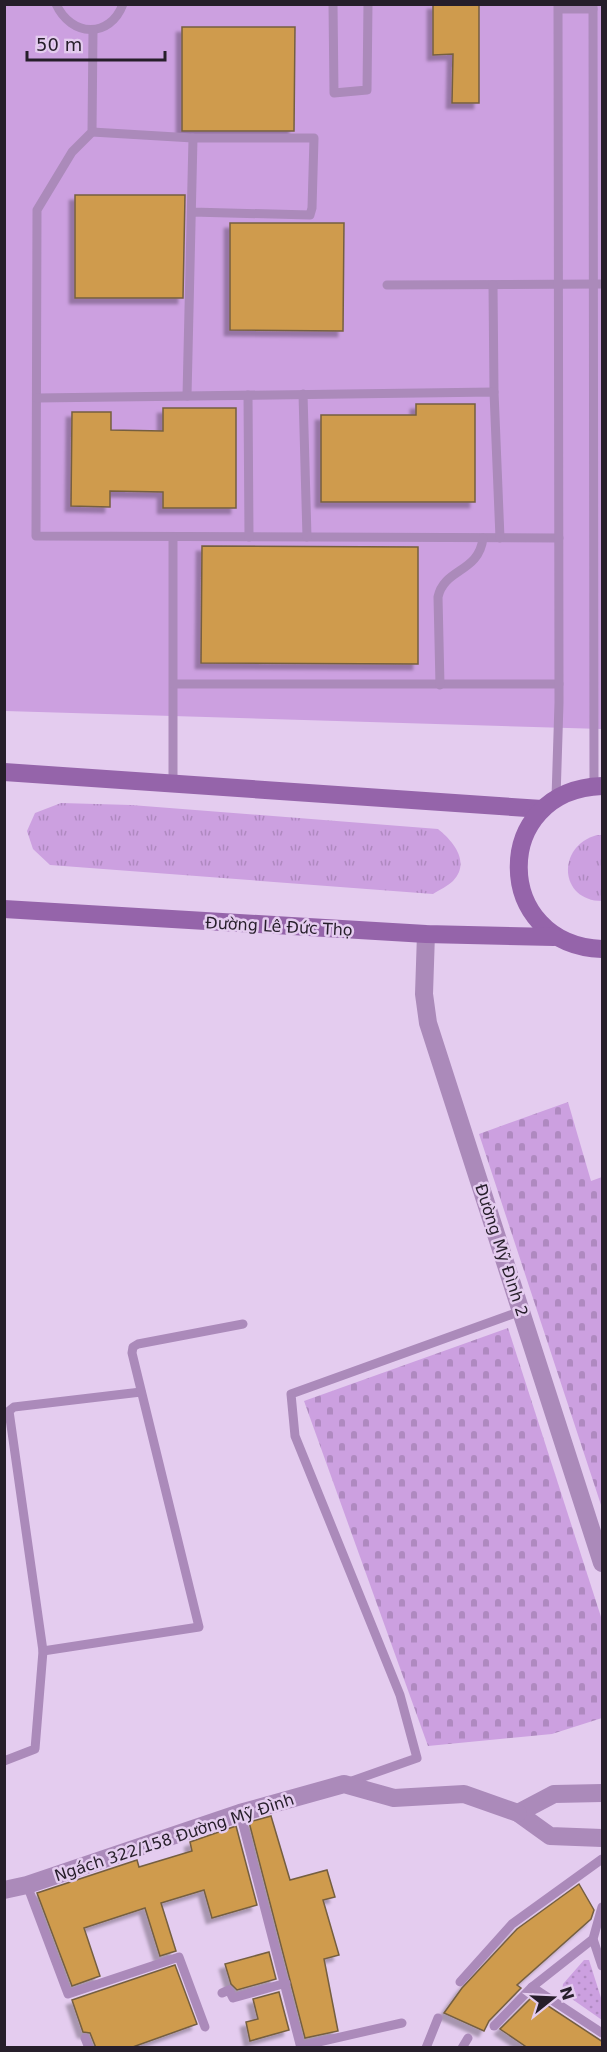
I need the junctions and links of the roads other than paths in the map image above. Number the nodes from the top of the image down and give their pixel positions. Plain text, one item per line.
1 (56, 4) edge
2 (123, 4) edge
3 (333, 4) edge
4 (368, 4) edge
5 (558, 7) edge
6 (593, 7) edge
7 (93, 30) junction
8 (92, 132) junction
9 (193, 138) junction
10 (192, 212) junction
11 (592, 284) junction
12 (603, 284) edge
13 (387, 285) dead end
14 (493, 285) junction
15 (559, 285) junction
16 (494, 392) junction
17 (303, 394) junction
18 (248, 395) junction
19 (187, 396) junction
20 (37, 398) junction
21 (598, 400) edge
22 (173, 537) junction
23 (249, 537) junction
24 (307, 537) junction
25 (483, 538) junction
26 (500, 538) junction
27 (559, 538) junction
28 (174, 684) junction
29 (559, 684) junction
30 (440, 685) junction
31 (4, 772) edge
32 (173, 784) junction
33 (598, 786) edge
34 (549, 803) junction
35 (4, 909) edge
36 (426, 934) junction
37 (554, 937) junction
38 (603, 950) edge
39 (521, 1311) junction
40 (243, 1324) dead end
41 (141, 1392) junction
42 (603, 1563) edge
43 (43, 1652) junction
44 (4, 1761) edge
45 (344, 1784) junction
46 (603, 1793) edge
47 (240, 1813) junction
48 (518, 1814) junction
49 (603, 1838) edge
50 (603, 1859) edge
51 (27, 1885) junction
52 (4, 1890) edge
53 (603, 1907) edge
54 (593, 1940) junction
55 (603, 1966) edge
56 (460, 1982) dead end
57 (286, 1983) junction
58 (532, 1987) junction
59 (222, 1993) dead end
60 (438, 2018) dead end
61 (402, 2023) dead end
62 (494, 2026) dead end
63 (205, 2027) dead end
64 (603, 2032) edge
65 (468, 2038) dead end
66 (301, 2047) edge
67 (426, 2048) edge
68 (462, 2048) edge

1 - 7 lane
2 - 7 lane
3 - 4 lane
5 - 6 lane
5 - 15 lane
6 - 11 lane
7 - 8 lane
8 - 9 lane
8 - 20 lane
9 - 10 lane
9 - 10 lane
10 - 19 lane
11 - 12 lane
11 - 15 lane
11 - 21 lane
13 - 14 lane
14 - 15 lane
14 - 16 lane
15 - 27 lane
16 - 17 lane
16 - 26 lane
17 - 18 lane
17 - 24 lane
18 - 19 lane
18 - 23 lane
19 - 20 lane
20 - 22 lane
21 - 33 lane
22 - 23 lane
22 - 28 lane
23 - 24 lane
24 - 25 lane
25 - 26 lane
25 - 30 lane
26 - 27 lane
27 - 29 lane
28 - 30 lane
28 - 32 lane
29 - 30 lane
29 - 34 lane
31 - 32 main road
32 - 34 main road
33 - 34 main road
34 - 37 main road
35 - 36 main road, Đường Lê Đức Thọ
36 - 37 main road, Đường Lê Đức Thọ
36 - 39 street, Đường Mỹ Đình 2
37 - 38 main road
39 - 42 street, Đường Mỹ Đình 2
39 - 45 lane
40 - 41 lane
41 - 43 lane
41 - 43 lane
43 - 44 lane
45 - 47 street, Ngách 322/158 Đường Mỹ Đình
45 - 48 street
46 - 48 street
47 - 51 street, Ngách 322/158 Đường Mỹ Đình
47 - 57 lane
48 - 49 street
50 - 56 lane
51 - 52 street, Ngách 322/158 Đường Mỹ Đình
51 - 63 lane
53 - 54 lane
54 - 55 lane
54 - 58 lane
57 - 59 lane
57 - 66 lane
58 - 62 lane
58 - 64 lane
60 - 67 lane
61 - 66 lane
65 - 68 lane

